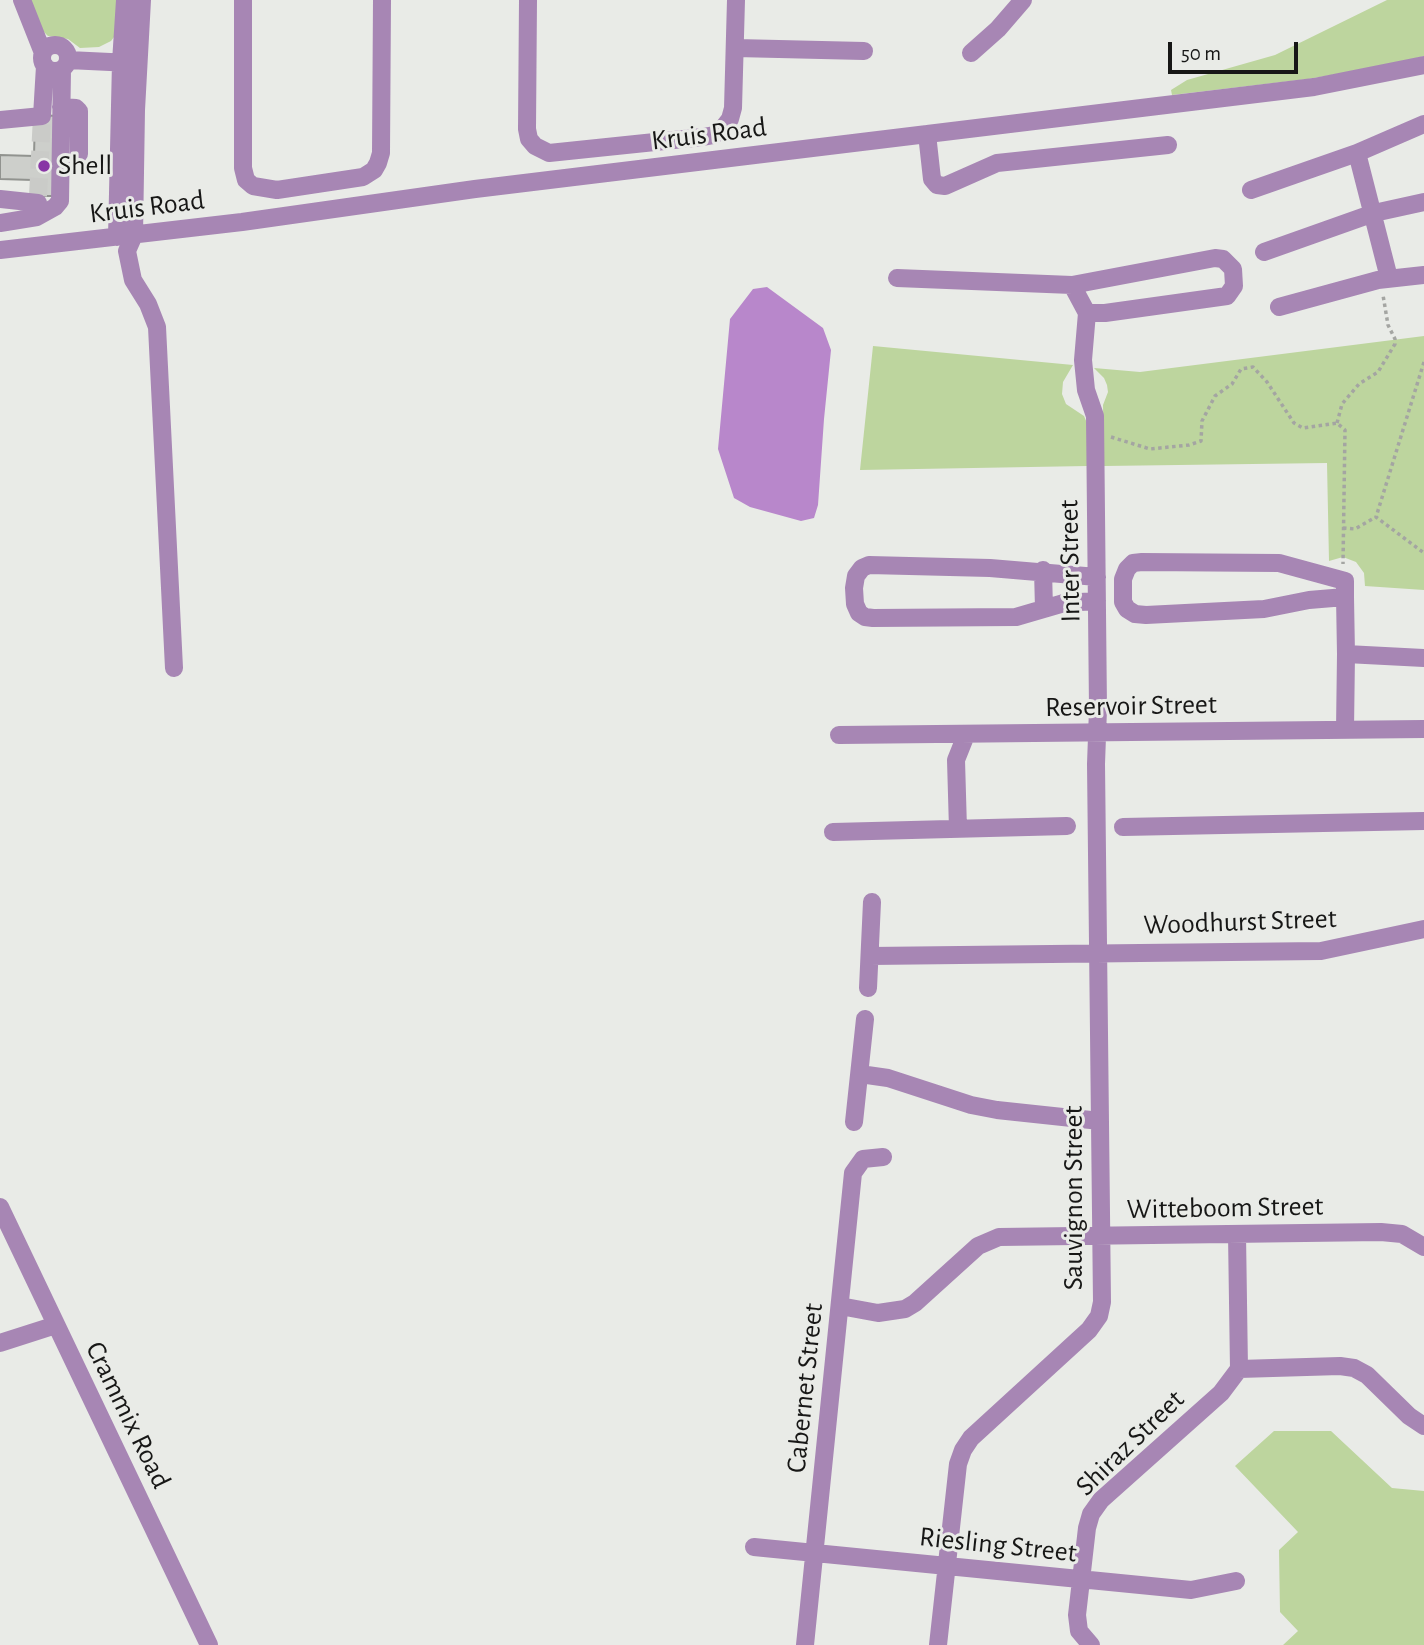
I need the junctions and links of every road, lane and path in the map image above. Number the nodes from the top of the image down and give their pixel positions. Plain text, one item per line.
1 (22, 0) edge
2 (125, 0) edge
3 (142, 0) edge
4 (243, 0) edge
5 (382, 0) edge
6 (528, 0) edge
7 (736, 0) edge
8 (1023, 0) edge
9 (736, 48) junction
10 (864, 51) dead end
11 (971, 53) dead end
12 (55, 62) junction
13 (121, 62) junction
14 (140, 63) junction
15 (1424, 65) edge
16 (61, 107) junction
17 (0, 120) edge
18 (1424, 124) edge
19 (927, 134) junction
20 (1168, 145) dead end
21 (1357, 153) junction
22 (79, 154) dead end
23 (1251, 190) dead end
24 (0, 200) edge
25 (1424, 201) edge
26 (38, 206) junction
27 (1374, 213) junction
28 (0, 223) edge
29 (126, 241) junction
30 (0, 250) edge
31 (1264, 252) dead end
32 (1424, 275) edge
33 (897, 278) dead end
34 (1389, 278) junction
35 (1072, 285) junction
36 (1384, 300) dead end
37 (1279, 307) dead end
38 (1087, 313) junction
39 (1424, 362) edge
40 (1337, 423) junction
41 (1108, 436) dead end
42 (1376, 517) junction
43 (1343, 528) junction
44 (1424, 554) edge
45 (1343, 555) dead end
46 (1043, 570) junction
47 (1097, 577) junction
48 (1345, 589) junction
49 (1097, 601) junction
50 (1044, 609) junction
51 (1346, 654) junction
52 (1424, 658) edge
53 (174, 668) dead end
54 (1424, 729) edge
55 (1345, 730) junction
56 (1097, 733) junction
57 (839, 735) dead end
58 (966, 735) junction
59 (1424, 821) edge
60 (1067, 826) dead end
61 (1123, 827) dead end
62 (958, 829) junction
63 (833, 832) dead end
64 (872, 902) dead end
65 (1424, 929) edge
66 (1098, 952) junction
67 (870, 956) junction
68 (868, 988) dead end
69 (865, 1019) dead end
70 (860, 1073) junction
71 (1100, 1121) junction
72 (854, 1122) dead end
73 (883, 1157) dead end
74 (0, 1207) edge
75 (1237, 1234) junction
76 (1101, 1237) junction
77 (1424, 1247) edge
78 (840, 1306) junction
79 (56, 1325) junction
80 (0, 1343) edge
81 (1239, 1368) junction
82 (1424, 1426) edge
83 (754, 1547) dead end
84 (814, 1553) junction
85 (946, 1566) junction
86 (1080, 1579) junction
87 (1236, 1581) dead end
88 (209, 1645) edge
89 (805, 1645) edge
90 (938, 1645) edge
91 (1091, 1645) edge

1 - 12 street
2 - 13 street
3 - 14 street
4 - 5 street
6 - 9 street
7 - 9 street
8 - 11 street
9 - 10 street
12 - 13 street
12 - 16 street
12 - 17 street
13 - 14 street
13 - 29 street
14 - 29 street
15 - 19 street, Kruis Road
16 - 22 street
16 - 26 street
18 - 21 street
19 - 20 street
19 - 29 street, Kruis Road
21 - 23 street
21 - 27 street
24 - 26 street
25 - 27 street
26 - 28 street
27 - 31 street
27 - 34 street
29 - 30 street, Kruis Road
29 - 53 street
32 - 34 street
33 - 35 street
34 - 37 street
35 - 38 street
35 - 38 street
36 - 40 path
38 - 47 street, Inter Street
39 - 42 path
40 - 41 path
40 - 43 path
42 - 43 path
42 - 44 path
43 - 45 path
46 - 47 street
46 - 50 street
46 - 50 street
47 - 49 street, Inter Street
48 - 48 street
48 - 51 street
49 - 50 street
49 - 56 street, Inter Street
51 - 52 street
51 - 55 street
54 - 55 street, Reservoir Street
55 - 56 street, Reservoir Street
56 - 58 street, Reservoir Street
56 - 66 street, Sauvignon Street
57 - 58 street, Reservoir Street
58 - 62 street
59 - 61 street
60 - 62 street
62 - 63 street
64 - 67 street
65 - 66 street, Woodhurst Street
66 - 67 street, Woodhurst Street
66 - 71 street, Sauvignon Street
67 - 68 street
69 - 70 street
70 - 71 street
70 - 72 street
71 - 76 street, Sauvignon Street
73 - 78 street, Cabernet Street
74 - 79 street, Crammix Road
75 - 76 street, Witteboom Street
75 - 77 street, Witteboom Street
75 - 81 street
76 - 78 street, Witteboom Street
76 - 85 street, Sauvignon Street
78 - 84 street, Cabernet Street
79 - 80 street
79 - 88 street, Crammix Road
81 - 82 street
81 - 86 street, Shiraz Street
83 - 84 street, Riesling Street
84 - 85 street, Riesling Street
84 - 89 street, Cabernet Street
85 - 86 street, Riesling Street
85 - 90 street, Sauvignon Street
86 - 87 street, Riesling Street
86 - 91 street, Shiraz Street

